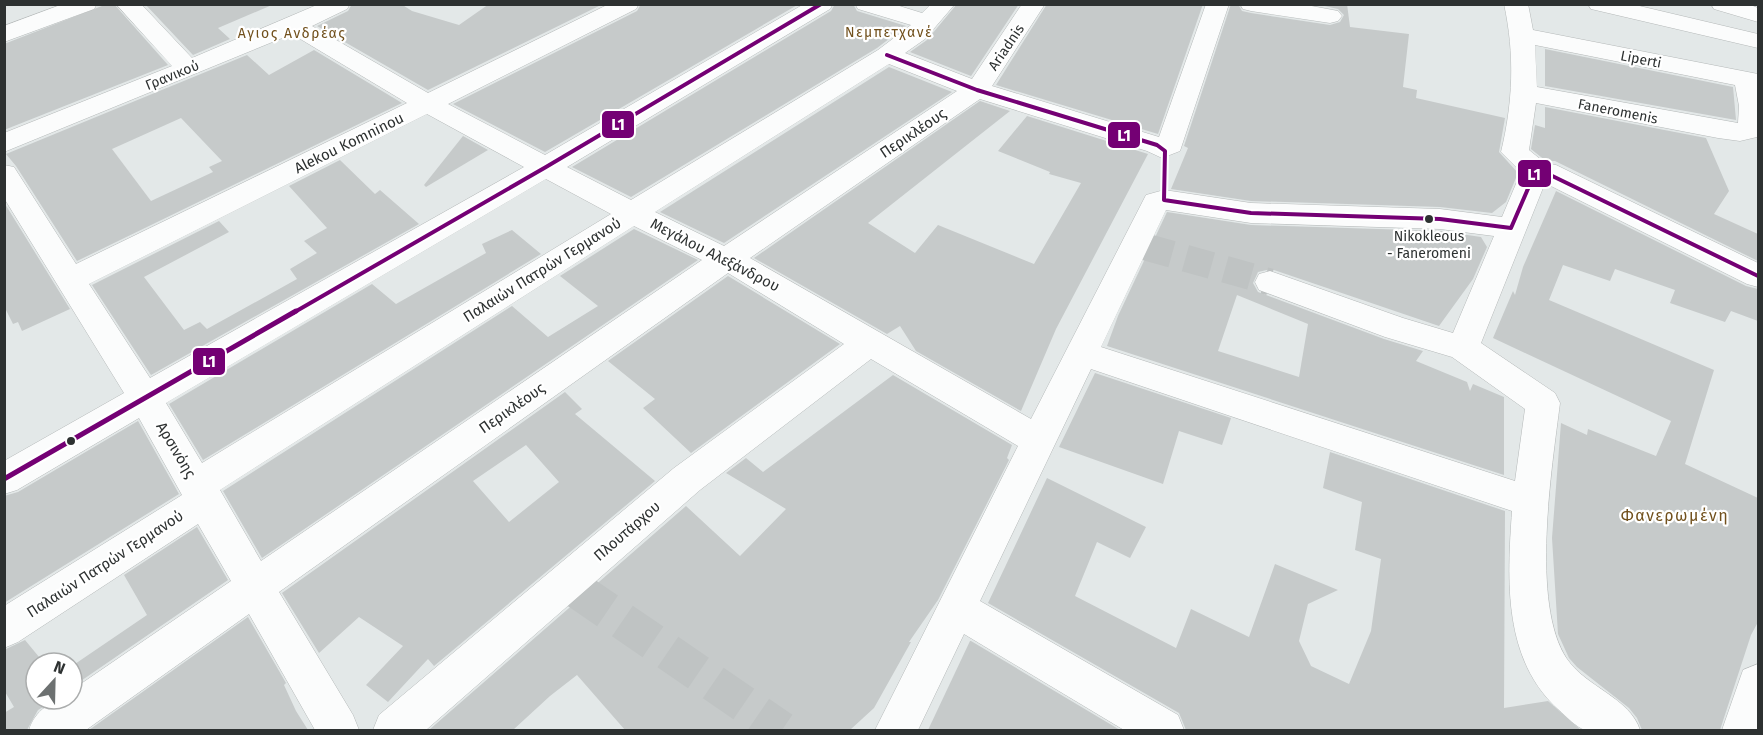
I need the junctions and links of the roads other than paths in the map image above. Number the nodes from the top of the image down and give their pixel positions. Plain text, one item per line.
1 (86, 4) edge
2 (127, 4) edge
3 (339, 4) edge
4 (628, 4) edge
5 (822, 4) edge
6 (866, 4) edge
7 (944, 4) edge
8 (1034, 4) edge
9 (1218, 4) edge
10 (1251, 4) edge
11 (1516, 4) edge
12 (1599, 4) edge
13 (1722, 4) edge
14 (1758, 15) edge
15 (1330, 16) dead end
16 (927, 22) junction
17 (294, 25) junction
18 (4, 35) edge
19 (1524, 36) junction
20 (1758, 41) edge
21 (887, 55) junction
22 (188, 68) junction
23 (1753, 81) edge
24 (977, 90) junction
25 (1525, 93) junction
26 (428, 104) junction
27 (4, 143) edge
28 (1162, 148) junction
29 (546, 167) junction
30 (1536, 170) junction
31 (4, 174) edge
32 (1164, 200) junction
33 (632, 213) junction
34 (1511, 228) junction
35 (726, 260) junction
36 (1758, 276) edge
37 (70, 280) junction
38 (1270, 282) tunnel mouth
39 (869, 343) junction
40 (1464, 348) junction
41 (1081, 353) junction
42 (145, 398) junction
43 (1038, 440) junction
44 (4, 479) edge
45 (201, 492) junction
46 (1532, 502) junction
47 (250, 591) junction
48 (956, 608) junction
49 (4, 629) edge
50 (1758, 684) edge
51 (50, 730) edge
52 (338, 730) edge
53 (394, 730) edge
54 (896, 730) edge
55 (1163, 730) edge
56 (1619, 730) edge
57 (1743, 730) edge

1 - 18 street
2 - 22 street
3 - 17 street, Γρανικού
4 - 26 street, Alekou Komninou
5 - 29 street
6 - 16 street
7 - 16 street, Παλαιών Πατρών Γερμανού
8 - 24 street, Ariadnis
9 - 28 street
10 - 15 street
11 - 19 street
12 - 20 street
13 - 14 street
16 - 21 street, Παλαιών Πατρών Γερμανού
17 - 22 street, Γρανικού
17 - 26 street, Μεγάλου Αλεξάνδρου
19 - 23 street, Liperti
19 - 25 street
21 - 24 street
21 - 33 street, Παλαιών Πατρών Γερμανού
22 - 27 street, Γρανικού
23 - 25 street, Faneromenis
24 - 28 street
24 - 35 street, Περικλέους
25 - 30 street
26 - 29 street, Μεγάλου Αλεξάνδρου
26 - 37 street, Alekou Komninou
28 - 32 street
29 - 33 street, Μεγάλου Αλεξάνδρου
29 - 42 street
30 - 34 street
30 - 36 street
31 - 37 street, Αρσινόης
32 - 34 street
32 - 41 street
33 - 35 street, Μεγάλου Αλεξάνδρου
33 - 45 street, Παλαιών Πατρών Γερμανού
34 - 40 street
35 - 39 street, Μεγάλου Αλεξάνδρου
35 - 47 street, Περικλέους
37 - 42 street, Αρσινόης
38 - 40 street
39 - 43 street, Μεγάλου Αλεξάνδρου
39 - 53 street, Πλουτάρχου
40 - 46 street
41 - 43 street
41 - 46 street
42 - 44 street
42 - 45 street, Αρσινόης
43 - 48 street
45 - 47 street, Αρσινόης
45 - 49 street, Παλαιών Πατρών Γερμανού
46 - 56 street
47 - 51 street, Περικλέους
47 - 52 street, Αρσινόης
48 - 54 street
48 - 55 street
50 - 57 street

